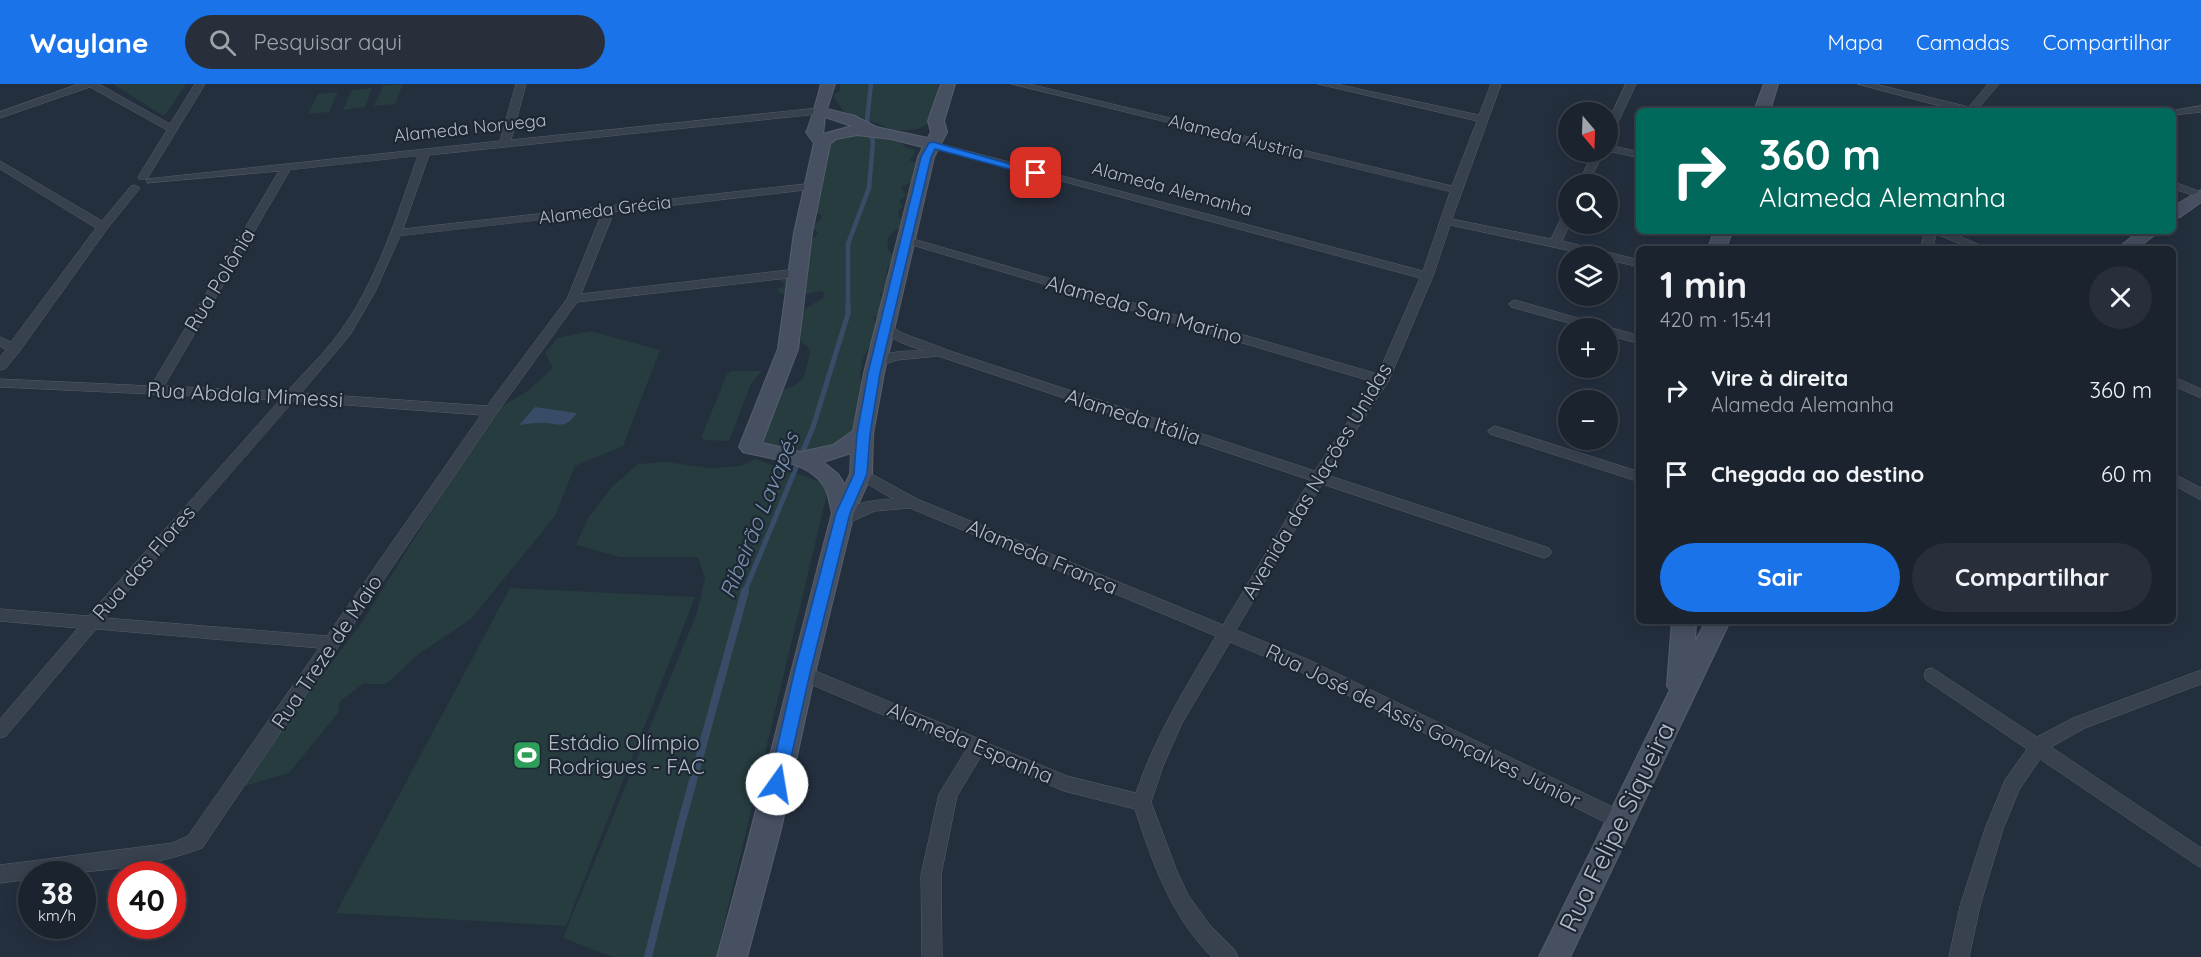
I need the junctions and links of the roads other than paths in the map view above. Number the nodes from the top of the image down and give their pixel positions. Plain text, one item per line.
1 (90, 84) edge
2 (200, 84) edge
3 (520, 84) edge
4 (828, 84) edge
5 (948, 84) edge
6 (1017, 84) edge
7 (1323, 84) edge
8 (1496, 84) edge
9 (1631, 84) edge
10 (1771, 84) edge
11 (1863, 84) edge
12 (1994, 84) edge
13 (1763, 108) edge
14 (1959, 108) edge
15 (1973, 108) edge
16 (2201, 109) edge
17 (822, 111) junction
18 (1618, 112) edge
19 (2176, 112) edge
20 (0, 115) edge
21 (1482, 118) junction
22 (936, 121) junction
23 (172, 129) junction
24 (868, 130) junction
25 (901, 135) junction
26 (505, 143) junction
27 (822, 143) junction
28 (1618, 150) edge
29 (929, 151) junction
30 (425, 152) junction
31 (1636, 154) edge
32 (0, 164) edge
33 (285, 169) junction
34 (147, 179) junction
35 (814, 186) junction
36 (2176, 186) edge
37 (1456, 190) junction
38 (2201, 195) edge
39 (609, 211) junction
40 (2176, 212) edge
41 (1446, 221) junction
42 (103, 227) junction
43 (397, 233) junction
44 (1559, 234) edge
45 (1946, 234) edge
46 (2146, 234) edge
47 (906, 240) junction
48 (1555, 243) junction
49 (1976, 246) edge
50 (2130, 246) edge
51 (1636, 263) edge
52 (797, 273) junction
53 (1427, 276) junction
54 (573, 299) junction
55 (1515, 304) dead end
56 (1564, 318) edge
57 (886, 328) junction
58 (1618, 334) edge
59 (1636, 339) edge
60 (0, 340) edge
61 (14, 349) junction
62 (948, 355) junction
63 (877, 363) junction
64 (0, 366) edge
65 (1382, 380) junction
66 (2176, 382) edge
67 (0, 383) edge
68 (155, 390) junction
69 (2201, 394) edge
70 (290, 396) junction
71 (491, 411) junction
72 (1495, 431) dead end
73 (863, 434) junction
74 (802, 459) junction
75 (861, 474) junction
76 (1636, 476) edge
77 (1318, 478) junction
78 (2176, 480) edge
79 (2201, 495) edge
80 (912, 503) junction
81 (842, 517) junction
82 (1544, 552) dead end
83 (0, 615) edge
84 (93, 621) junction
85 (1684, 624) edge
86 (1716, 624) edge
87 (1225, 633) junction
88 (333, 643) junction
89 (802, 673) junction
90 (1932, 675) dead end
91 (2201, 677) edge
92 (1679, 697) junction
93 (0, 731) edge
94 (979, 745) junction
95 (2039, 746) junction
96 (1142, 802) junction
97 (1620, 820) junction
98 (2201, 860) edge
99 (0, 874) edge
100 (732, 957) edge
101 (932, 957) edge
102 (1228, 957) edge
103 (1554, 957) edge
104 (1959, 957) edge

1 - 20 street
1 - 23 street
2 - 23 street
3 - 26 street
4 - 17 street
5 - 22 street
6 - 37 street, Alameda Áustria
7 - 21 street
8 - 21 street, Avenida das Nações Unidas
9 - 18 street
10 - 13 street
11 - 14 street
12 - 15 street
16 - 19 street
17 - 24 street, Alameda Noruega
17 - 26 street, Alameda Noruega
17 - 27 street
21 - 37 street, Avenida das Nações Unidas
22 - 25 street
22 - 29 street
23 - 34 street
24 - 25 street
24 - 27 street
25 - 29 street
26 - 30 street, Alameda Noruega
27 - 35 street
28 - 31 street
29 - 47 street
29 - 53 street, Alameda Alemanha
30 - 33 street, Alameda Noruega
30 - 43 street, Rua das Flores
32 - 42 street
33 - 34 street, Alameda Noruega
33 - 68 street, Rua Polônia
34 - 42 street
35 - 39 street, Alameda Grécia
35 - 52 street
36 - 38 street
37 - 41 street, Avenida das Nações Unidas
38 - 40 street
39 - 43 street, Alameda Grécia
39 - 54 street, Rua Treze de Maio
41 - 48 street
41 - 53 street, Avenida das Nações Unidas
42 - 61 street
43 - 70 street, Rua das Flores
44 - 48 street
45 - 49 street
46 - 50 street
47 - 57 street
47 - 65 street, Alameda San Marino
48 - 51 street
52 - 54 street
52 - 74 street
53 - 65 street, Avenida das Nações Unidas
54 - 71 street, Rua Treze de Maio
55 - 56 street
57 - 62 street, Alameda Itália
57 - 63 street
58 - 59 street
60 - 61 street
61 - 64 street
62 - 63 street, Alameda Itália
62 - 77 street, Alameda Itália
63 - 73 street
65 - 77 street, Avenida das Nações Unidas
66 - 69 street
67 - 68 street, Rua Abdala Mimessi
68 - 70 street, Rua Abdala Mimessi
70 - 71 street, Rua Abdala Mimessi
70 - 84 street, Rua das Flores
71 - 88 street, Rua Treze de Maio
72 - 76 street
73 - 74 street
73 - 75 street
74 - 81 street
75 - 80 street, Alameda França
75 - 81 street
77 - 82 street, Alameda Itália
77 - 87 street, Avenida das Nações Unidas
78 - 79 street
80 - 81 street
80 - 87 street, Alameda França
81 - 89 street
83 - 84 street
84 - 88 street
84 - 93 street, Rua das Flores
85 - 92 street
86 - 92 street, Rua Felipe Siqueira
87 - 96 street, Avenida das Nações Unidas
87 - 97 street, Rua José de Assis Gonçalves Júnior
88 - 99 street, Rua Treze de Maio
89 - 94 street, Alameda Espanha
89 - 100 street
90 - 95 street
91 - 95 street
92 - 97 street, Rua Felipe Siqueira
94 - 96 street, Alameda Espanha
94 - 101 street
95 - 98 street
95 - 104 street
96 - 102 street
97 - 103 street, Rua Felipe Siqueira

